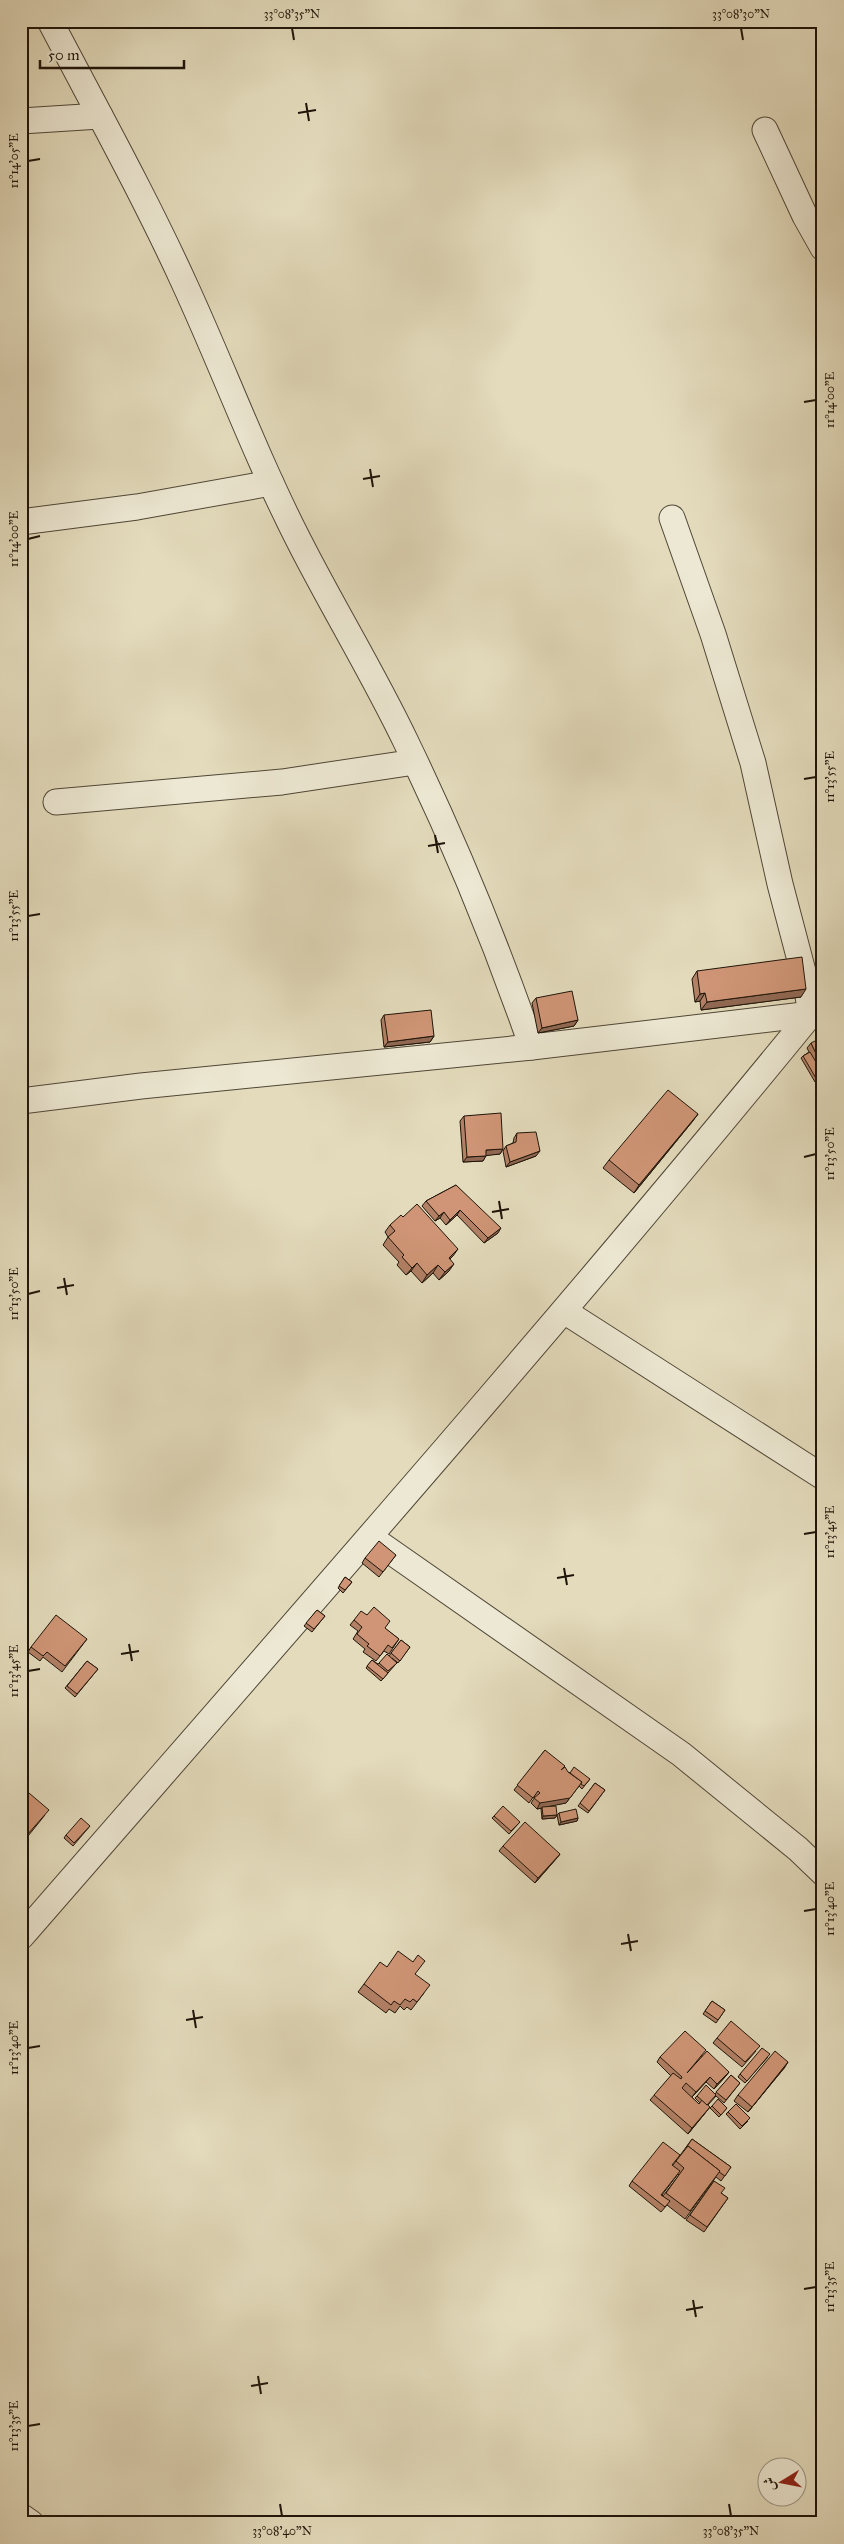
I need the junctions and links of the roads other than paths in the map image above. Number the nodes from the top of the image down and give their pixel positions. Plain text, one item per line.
1 (50, 21) edge
2 (100, 116) junction
3 (21, 121) edge
4 (765, 130) dead end
5 (823, 248) edge
6 (270, 483) junction
7 (672, 518) dead end
8 (21, 522) edge
9 (415, 762) junction
10 (56, 802) dead end
11 (817, 1013) edge
12 (532, 1047) junction
13 (21, 1101) edge
14 (564, 1311) junction
15 (823, 1477) edge
16 (370, 1537) junction
17 (823, 1873) edge
18 (21, 1937) edge
19 (21, 2516) edge
20 (31, 2523) edge

1 - 2 street
2 - 3 street
2 - 6 street
4 - 5 street
6 - 8 street
6 - 9 street
7 - 11 street
9 - 10 street
9 - 12 street
11 - 12 street
11 - 14 street
12 - 13 street
14 - 15 street
14 - 16 street
16 - 17 street
16 - 18 street
19 - 20 street

